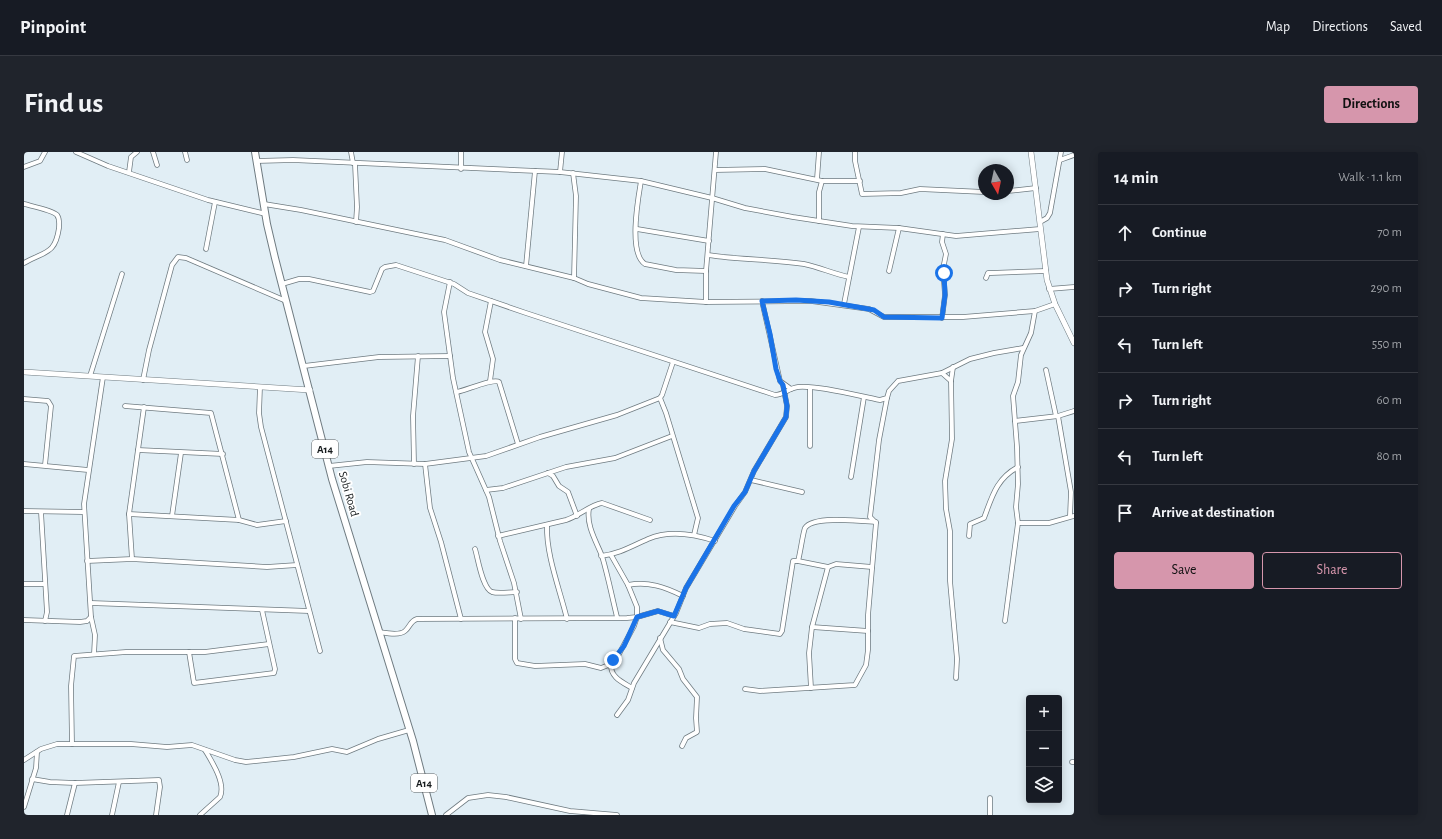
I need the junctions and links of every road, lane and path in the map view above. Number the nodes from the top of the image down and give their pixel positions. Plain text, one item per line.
1 (46, 152) edge
2 (76, 152) edge
3 (137, 152) edge
4 (153, 152) edge
5 (185, 152) edge
6 (255, 152) edge
7 (351, 152) edge
8 (461, 152) edge
9 (562, 152) edge
10 (716, 152) edge
11 (819, 152) edge
12 (855, 152) edge
13 (1031, 152) edge
14 (1061, 152) edge
15 (1074, 155) edge
16 (187, 160) dead end
17 (1060, 160) junction
18 (256, 161) junction
19 (354, 163) junction
20 (157, 165) dead end
21 (24, 167) edge
22 (461, 169) junction
23 (715, 170) junction
24 (535, 171) junction
25 (129, 172) junction
26 (560, 172) junction
27 (574, 173) junction
28 (820, 180) junction
29 (641, 181) junction
30 (860, 181) junction
31 (1036, 188) junction
32 (1014, 190) edge
33 (978, 192) edge
34 (712, 198) junction
35 (215, 202) junction
36 (24, 204) edge
37 (264, 204) junction
38 (266, 214) junction
39 (819, 221) junction
40 (356, 222) junction
41 (1040, 222) junction
42 (859, 227) junction
43 (899, 228) junction
44 (1040, 228) junction
45 (637, 229) junction
46 (943, 234) junction
47 (709, 241) junction
48 (206, 249) dead end
49 (708, 256) junction
50 (24, 263) edge
51 (526, 266) junction
52 (706, 271) junction
53 (888, 271) dead end
54 (1046, 271) junction
55 (122, 274) dead end
56 (849, 277) junction
57 (574, 278) junction
58 (986, 278) dead end
59 (450, 282) junction
60 (282, 284) junction
61 (1074, 287) edge
62 (1049, 289) junction
63 (491, 300) junction
64 (762, 301) junction
65 (286, 302) junction
66 (706, 302) junction
67 (844, 304) junction
68 (1054, 304) junction
69 (1035, 311) junction
70 (942, 318) junction
71 (1074, 343) edge
72 (1023, 348) junction
73 (418, 356) junction
74 (450, 356) junction
75 (673, 362) junction
76 (304, 366) junction
77 (952, 367) junction
78 (1046, 370) dead end
79 (24, 372) edge
80 (942, 373) junction
81 (90, 376) junction
82 (103, 377) junction
83 (143, 380) junction
84 (490, 381) junction
85 (951, 381) junction
86 (783, 385) junction
87 (260, 387) junction
88 (810, 388) junction
89 (791, 389) junction
90 (310, 390) junction
91 (457, 392) junction
92 (783, 393) junction
93 (864, 397) junction
94 (660, 398) junction
95 (887, 398) junction
96 (24, 399) edge
97 (880, 400) junction
98 (125, 406) dead end
99 (144, 407) junction
100 (885, 409) junction
101 (1074, 411) edge
102 (1057, 416) junction
103 (1015, 421) junction
104 (672, 436) junction
105 (518, 444) junction
106 (810, 446) dead end
107 (138, 450) junction
108 (181, 453) junction
109 (223, 454) junction
110 (473, 457) junction
111 (24, 464) edge
112 (414, 464) junction
113 (425, 464) junction
114 (45, 465) junction
115 (329, 466) junction
116 (1018, 467) junction
117 (88, 470) junction
118 (548, 473) junction
119 (851, 477) dead end
120 (751, 480) junction
121 (486, 490) junction
122 (802, 492) dead end
123 (589, 509) junction
124 (24, 512) edge
125 (40, 512) junction
126 (83, 512) junction
127 (129, 514) junction
128 (578, 515) junction
129 (172, 516) junction
130 (587, 516) junction
131 (1072, 516) edge
132 (239, 520) junction
133 (650, 520) dead end
134 (286, 521) junction
135 (876, 522) junction
136 (1018, 522) junction
137 (547, 526) junction
138 (538, 528) junction
139 (547, 534) junction
140 (694, 535) junction
141 (498, 536) junction
142 (969, 536) dead end
143 (715, 541) junction
144 (475, 549) dead end
145 (611, 555) junction
146 (601, 556) junction
147 (132, 559) junction
148 (798, 561) junction
149 (88, 562) junction
150 (297, 565) junction
151 (828, 567) junction
152 (872, 567) junction
153 (24, 584) edge
154 (44, 584) junction
155 (628, 585) junction
156 (517, 592) junction
157 (682, 596) junction
158 (91, 604) junction
159 (262, 610) junction
160 (309, 611) junction
161 (674, 616) junction
162 (91, 617) junction
163 (617, 617) junction
164 (637, 617) junction
165 (515, 618) junction
166 (521, 618) junction
167 (461, 619) junction
168 (567, 619) junction
169 (24, 620) edge
170 (45, 621) junction
171 (1005, 621) dead end
172 (670, 622) junction
173 (812, 627) junction
174 (868, 631) junction
175 (378, 632) junction
176 (660, 638) junction
177 (269, 644) junction
178 (320, 651) dead end
179 (189, 652) junction
180 (94, 654) junction
181 (611, 664) junction
182 (956, 678) dead end
183 (632, 688) junction
184 (811, 688) junction
185 (745, 689) dead end
186 (617, 715) dead end
187 (410, 730) junction
188 (72, 744) junction
189 (682, 746) dead end
190 (205, 750) junction
191 (37, 752) junction
192 (24, 760) edge
193 (32, 779) junction
194 (118, 782) junction
195 (75, 783) junction
196 (990, 798) dead end
197 (24, 806) edge
198 (67, 815) edge
199 (112, 815) edge
200 (156, 815) edge
201 (200, 815) edge
202 (432, 815) edge
203 (446, 815) edge
204 (616, 815) edge
205 (990, 815) edge

1 - 21 street
2 - 25 street
3 - 25 street
4 - 20 street
5 - 16 street
6 - 18 highway, Sobi Road / A14
7 - 19 street
8 - 22 street
9 - 26 street
10 - 23 street
11 - 28 street
12 - 30 street
13 - 31 street
14 - 17 street
15 - 17 street
17 - 41 street
18 - 19 street
18 - 37 highway, Sobi Road / A14
19 - 22 street
19 - 40 street
22 - 24 street
23 - 28 street
23 - 34 street
24 - 26 street
24 - 51 street
25 - 35 street
26 - 27 street
27 - 29 street
27 - 57 street
28 - 30 street
28 - 39 street
29 - 34 street
29 - 45 street
30 - 33 street
31 - 32 street
31 - 41 street
34 - 39 street
34 - 47 street
35 - 38 street
35 - 48 street
36 - 50 street
37 - 38 highway, Sobi Road / A14
37 - 40 street
38 - 60 highway, Sobi Road / A14
39 - 42 street
40 - 51 street
41 - 44 street
42 - 43 street
42 - 56 street
43 - 46 street
43 - 53 street
44 - 46 street
44 - 54 street
45 - 47 street
45 - 52 street
46 - 70 street
47 - 49 street
49 - 52 street
49 - 56 street
51 - 57 street
52 - 66 street
54 - 58 street
54 - 62 street
55 - 81 street
56 - 67 street
57 - 66 street
59 - 60 street
59 - 63 street
59 - 74 street
60 - 65 highway, Sobi Road / A14
61 - 62 street
62 - 68 street
63 - 75 street
63 - 84 street
64 - 66 street
64 - 67 street
64 - 86 street
65 - 76 highway, Sobi Road / A14
65 - 83 street
67 - 70 street
68 - 69 street
68 - 71 street
69 - 70 street
69 - 72 street
72 - 77 street
72 - 103 street
73 - 74 street
73 - 76 street
73 - 112 street
74 - 91 street
75 - 92 street
75 - 94 street
76 - 90 highway, Sobi Road / A14
77 - 80 street
77 - 85 street
78 - 102 street
79 - 81 street
80 - 85 street
80 - 95 street
81 - 82 street
82 - 83 street
82 - 117 street
83 - 87 street
84 - 91 street
84 - 105 street
85 - 182 street
86 - 89 street
86 - 92 street
87 - 90 street
87 - 134 street
88 - 89 street
88 - 93 street
88 - 106 street
89 - 92 street
90 - 115 highway, Sobi Road / A14
91 - 110 street
92 - 120 street
93 - 97 street
93 - 119 street
94 - 104 street
94 - 105 street
95 - 97 street
95 - 100 street
96 - 114 street
97 - 100 street
98 - 99 street
99 - 107 street
99 - 109 street
100 - 135 street
101 - 102 street
102 - 103 street
102 - 131 street
103 - 116 street
104 - 118 street
104 - 140 street
105 - 110 street
107 - 108 street
107 - 127 street
108 - 109 street
108 - 129 street
109 - 132 street
110 - 113 street
110 - 121 street
111 - 114 street
112 - 113 street
112 - 115 street
113 - 167 street
114 - 117 street
115 - 175 highway, Sobi Road / A14
116 - 136 street
116 - 142 street
117 - 126 street
118 - 121 street
118 - 128 street
120 - 122 street
120 - 143 street
121 - 141 street
123 - 128 street
123 - 130 street
123 - 133 street
124 - 125 street
125 - 126 street
125 - 154 street
126 - 149 street
127 - 129 street
127 - 147 street
128 - 130 street
128 - 137 street
129 - 132 street
130 - 146 street
131 - 136 street
132 - 134 street
134 - 150 street
135 - 148 street
135 - 152 street
136 - 171 street
137 - 138 street
137 - 139 street
138 - 139 street
138 - 141 street
139 - 168 street
140 - 143 street
140 - 145 street
141 - 156 street
143 - 157 street
144 - 156 street
145 - 146 street
145 - 155 street
146 - 163 street
147 - 149 street
147 - 150 street
148 - 151 street
148 - 172 street
149 - 158 street
150 - 160 street
151 - 152 street
151 - 173 street
152 - 174 street
153 - 154 street
154 - 170 street
155 - 157 street
155 - 164 street
156 - 166 street
157 - 161 street
158 - 159 street
158 - 162 street
159 - 160 street
159 - 177 street
160 - 178 street
161 - 164 street
161 - 172 street
162 - 170 street
162 - 180 street
163 - 164 street
163 - 168 street
164 - 181 street
165 - 166 street
165 - 167 street
165 - 181 street
166 - 168 street
167 - 175 street
169 - 170 street
172 - 176 street
173 - 174 street
173 - 184 street
174 - 184 street
175 - 187 highway, Sobi Road / A14
176 - 183 street
176 - 189 street
177 - 179 street
177 - 179 street
179 - 180 street
180 - 188 street
181 - 183 street
183 - 186 street
184 - 185 street
187 - 190 street
187 - 202 highway, Sobi Road / A14
188 - 190 street
188 - 191 street
190 - 201 street
191 - 192 street
191 - 193 street
193 - 195 street
193 - 197 street
194 - 195 street
194 - 199 street
194 - 200 street
195 - 198 street
196 - 205 street
203 - 204 street

